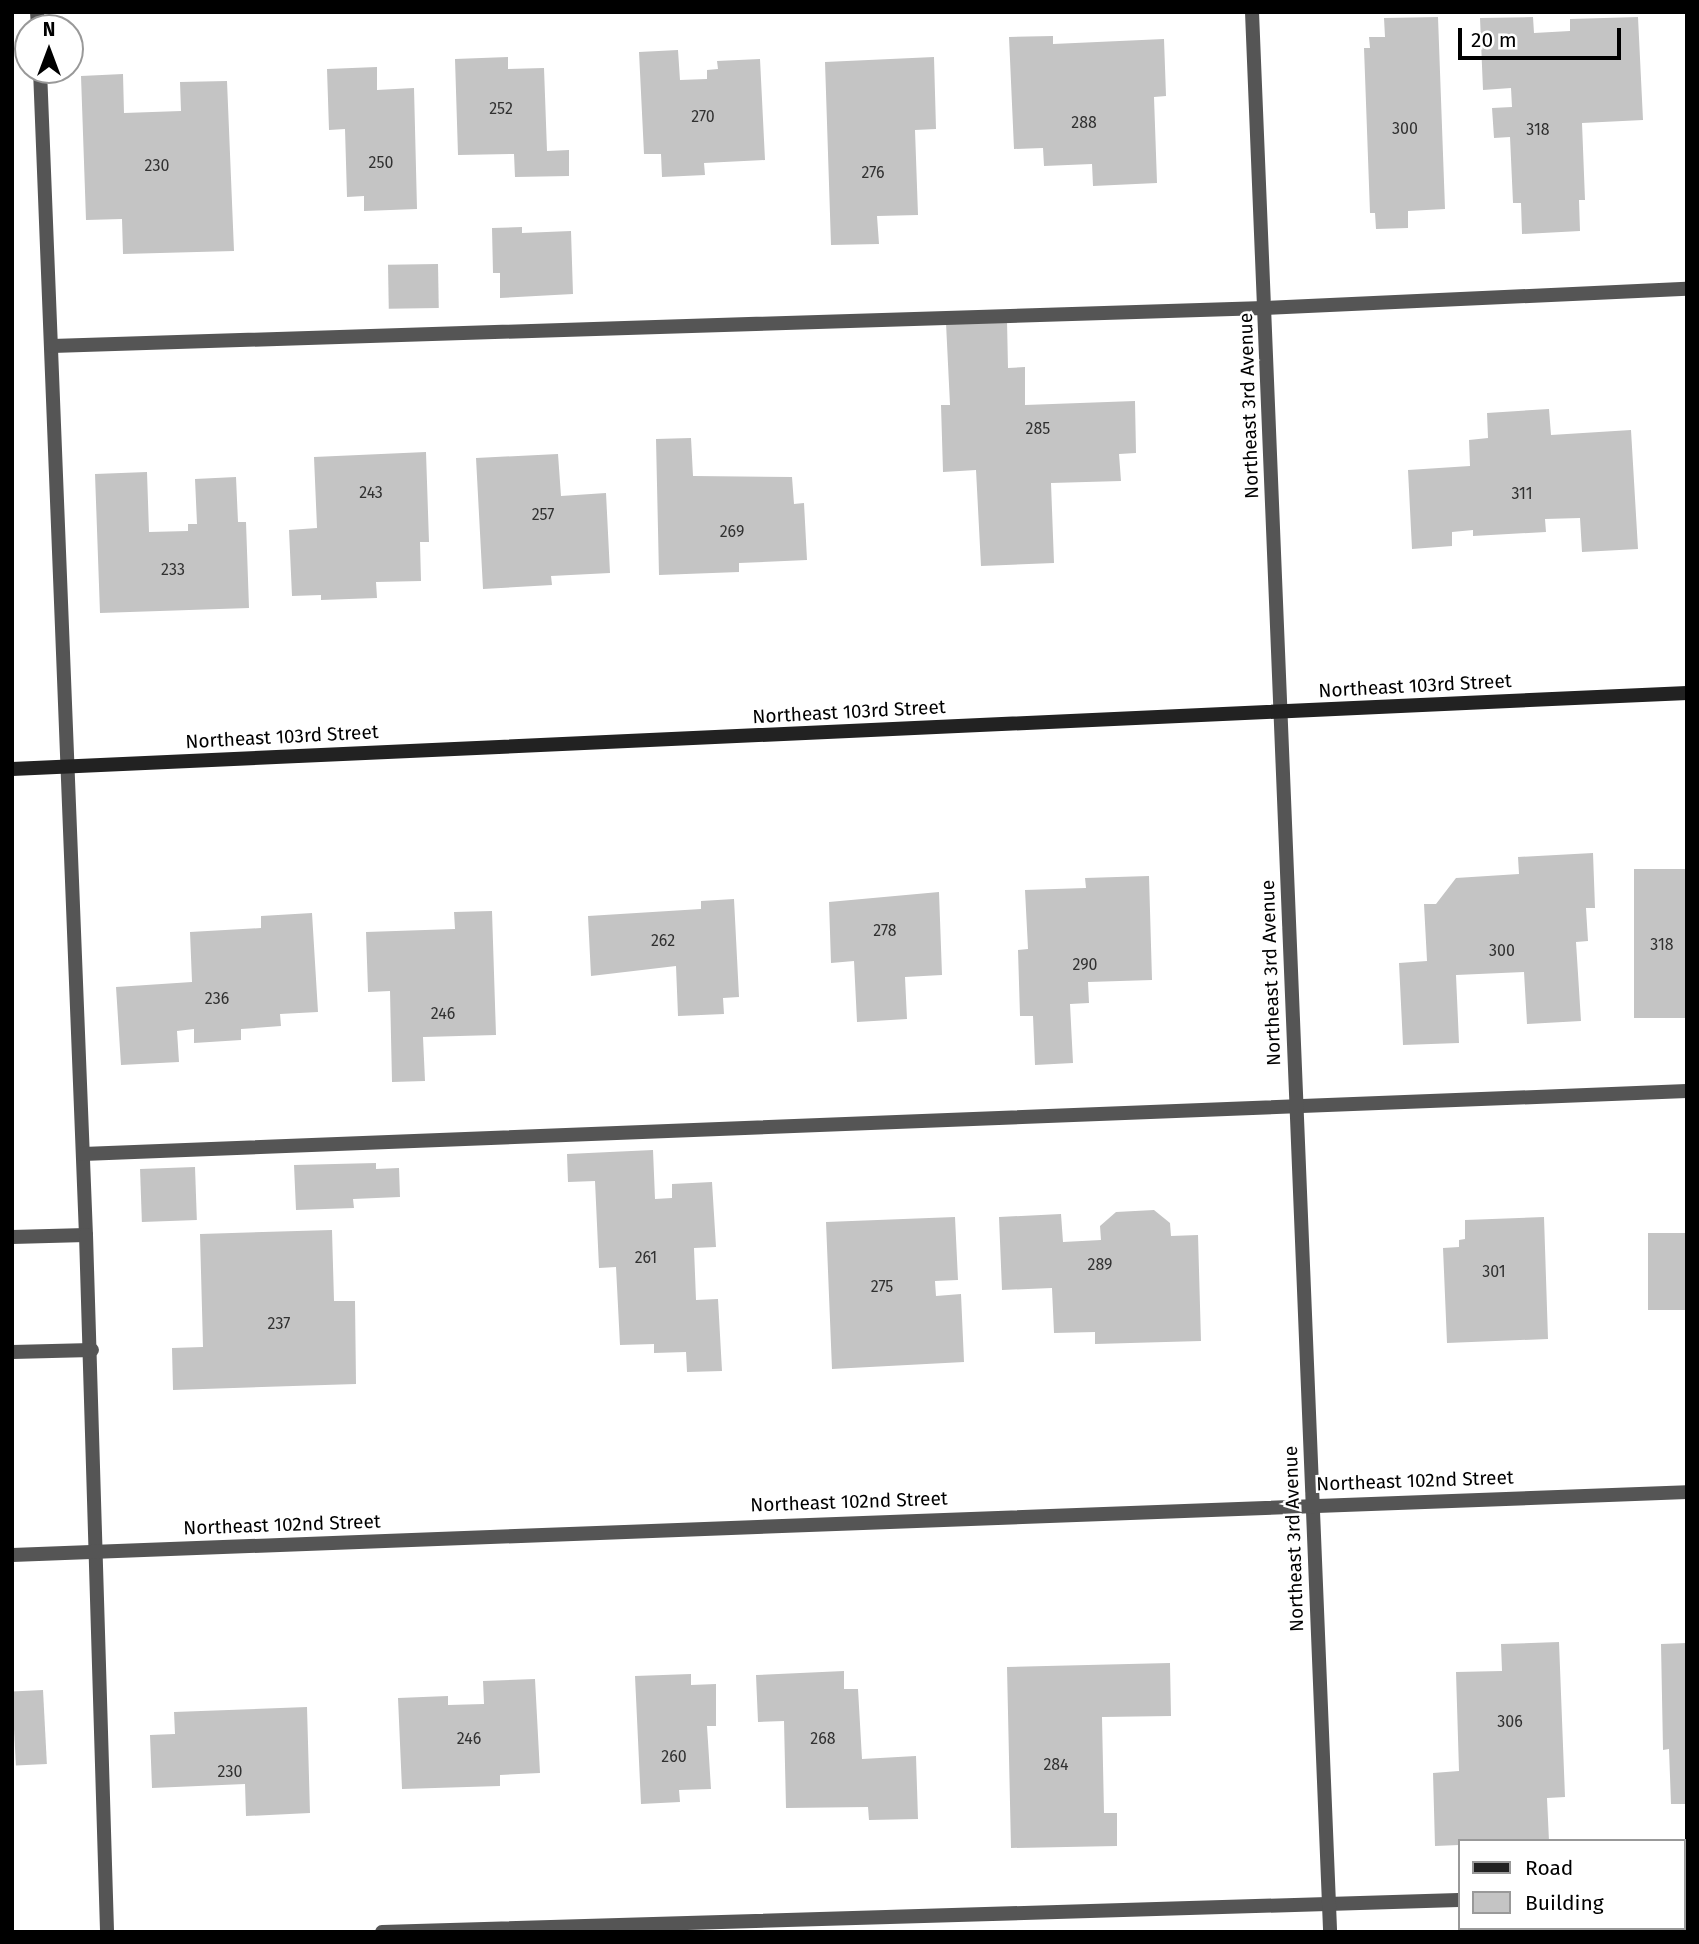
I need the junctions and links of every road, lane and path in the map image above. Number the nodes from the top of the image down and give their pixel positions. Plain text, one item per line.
1 (1252, 12) edge
2 (41, 84) edge
3 (1687, 289) edge
4 (1264, 308) junction
5 (52, 346) junction
6 (1687, 693) edge
7 (1281, 711) junction
8 (69, 766) junction
9 (12, 769) edge
10 (1687, 1091) edge
11 (1296, 1107) junction
12 (83, 1154) junction
13 (86, 1235) junction
14 (12, 1237) edge
15 (92, 1350) junction
16 (12, 1352) edge
17 (1687, 1492) edge
18 (1312, 1503) junction
19 (94, 1552) junction
20 (12, 1555) edge
21 (1458, 1900) edge
22 (1328, 1905) junction
23 (107, 1932) edge
24 (383, 1932) edge
25 (1330, 1932) edge

1 - 4 street, Northeast 3rd Avenue
2 - 5 street
3 - 4 street
4 - 5 street
4 - 7 street, Northeast 3rd Avenue
5 - 8 street
6 - 7 main road, Northeast 103rd Street
7 - 8 main road, Northeast 103rd Street
7 - 11 street, Northeast 3rd Avenue
8 - 9 main road, Northeast 103rd Street
8 - 12 street
10 - 11 street
11 - 12 street
11 - 18 street, Northeast 3rd Avenue
12 - 13 street
13 - 14 street
13 - 15 street
15 - 16 street
15 - 19 street
17 - 18 street, Northeast 102nd Street
18 - 19 street, Northeast 102nd Street
18 - 22 street, Northeast 3rd Avenue
19 - 20 street, Northeast 102nd Street
19 - 23 street
21 - 22 street
22 - 24 street
22 - 25 street, Northeast 3rd Avenue

